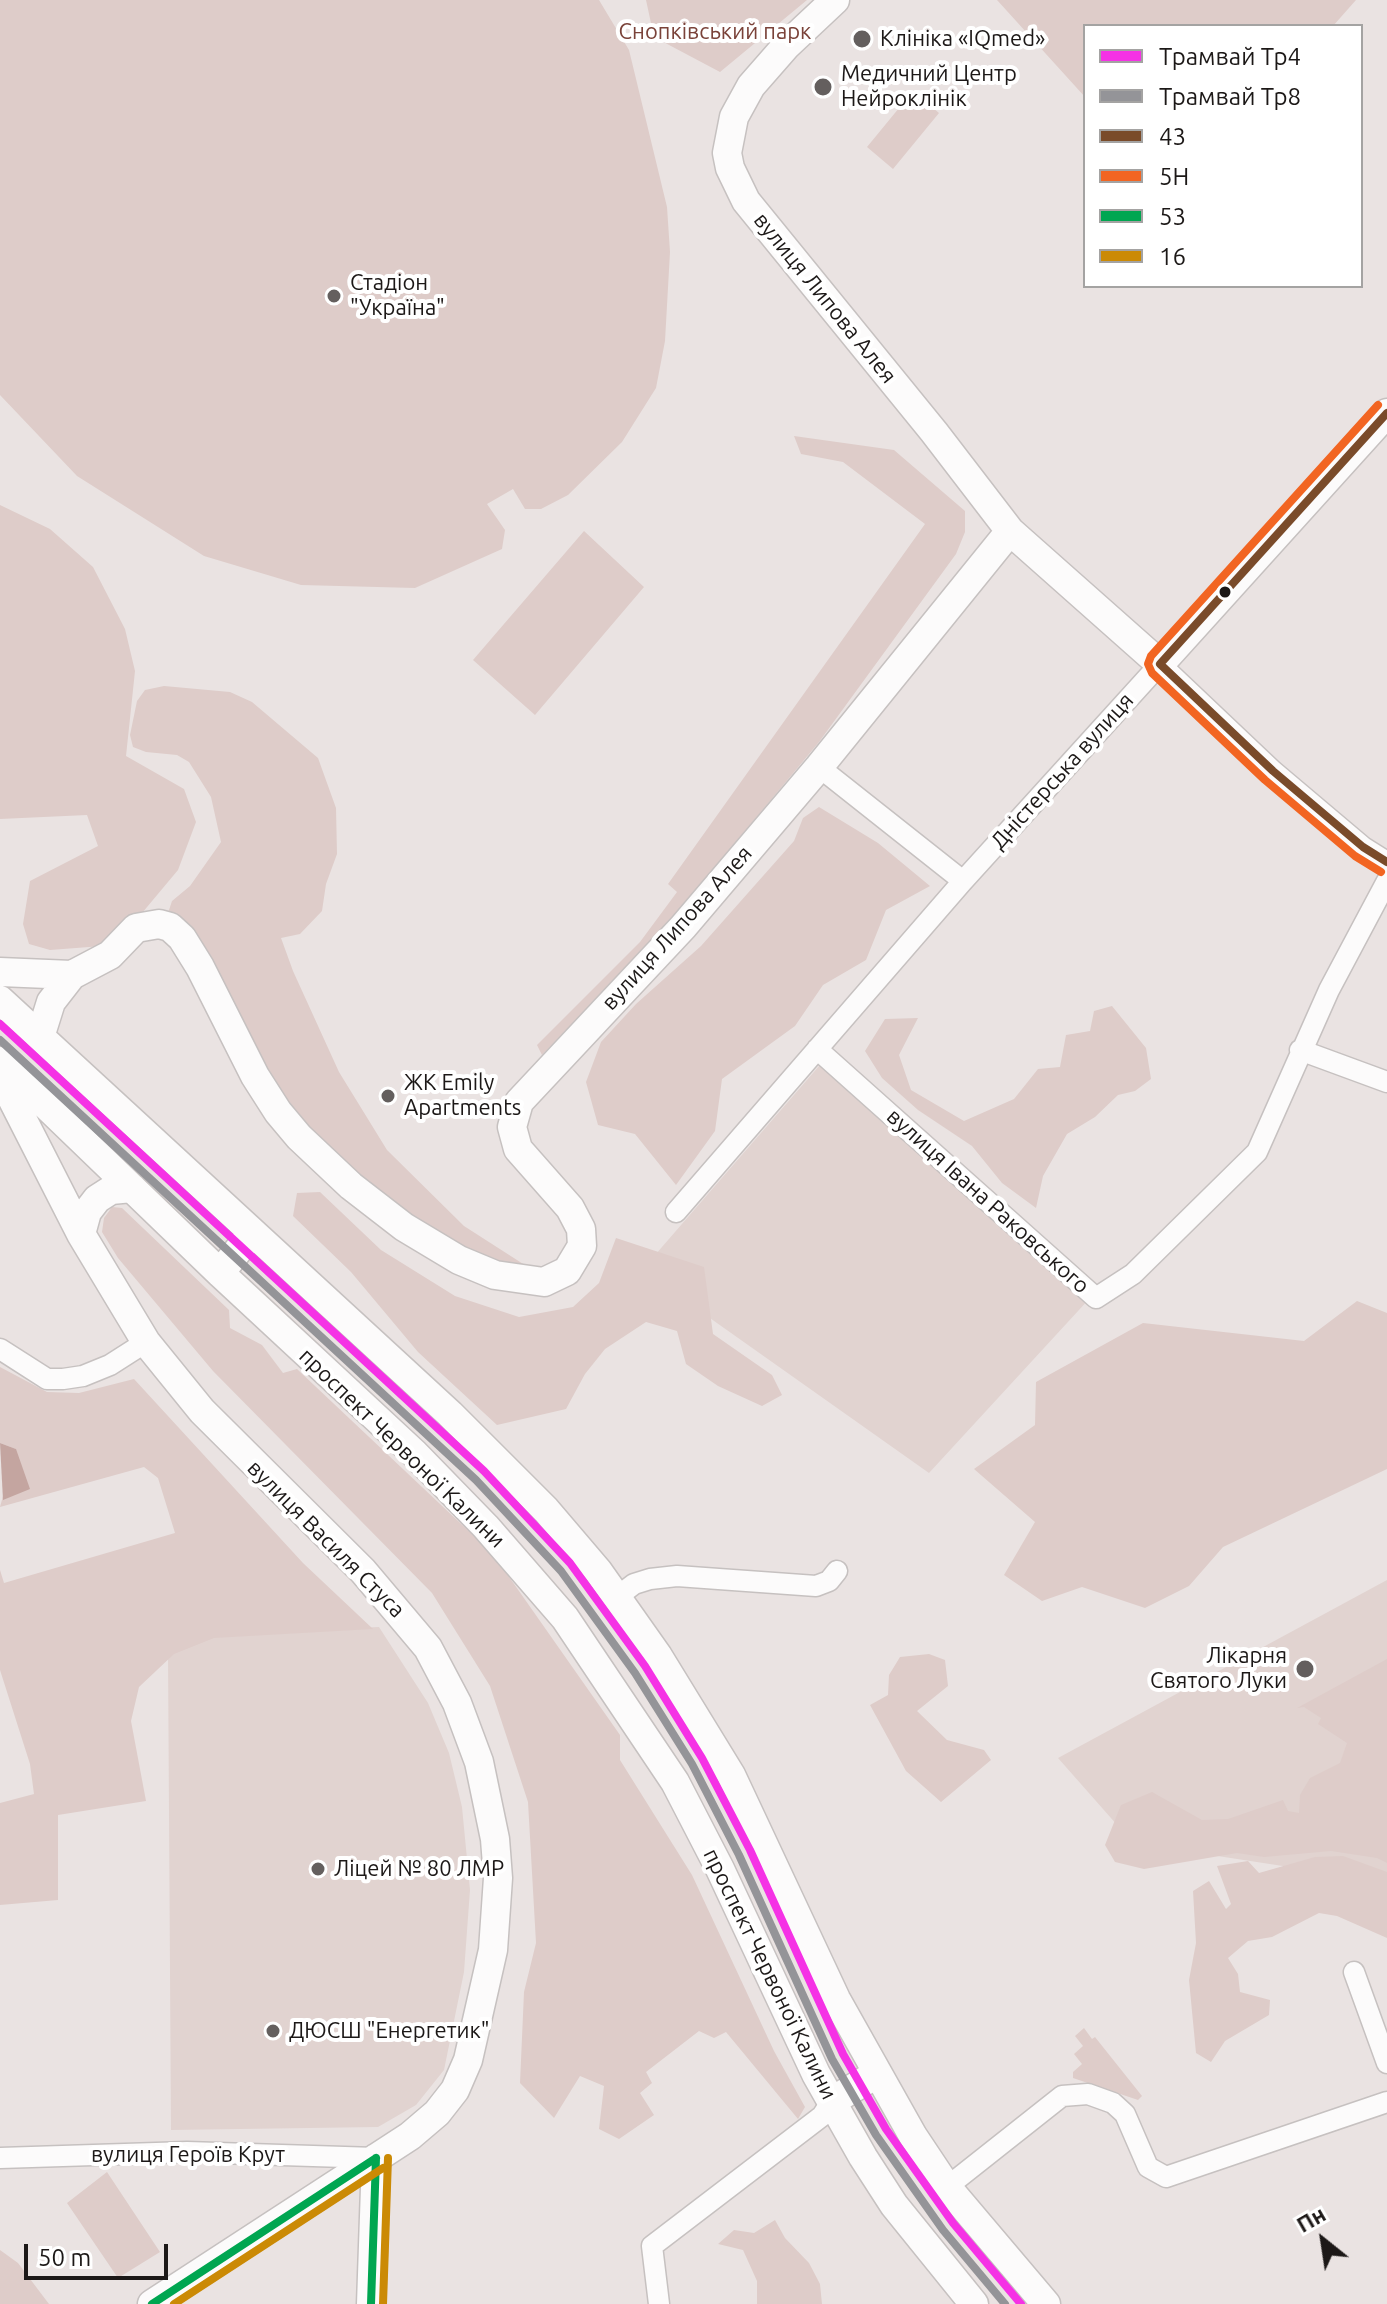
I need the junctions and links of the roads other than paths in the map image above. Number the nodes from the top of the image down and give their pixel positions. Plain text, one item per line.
1 (835, 0) edge
2 (1387, 413) edge
3 (1010, 531) junction
4 (1160, 664) junction
5 (819, 767) junction
6 (1387, 862) edge
7 (963, 881) junction
8 (1387, 881) edge
9 (0, 972) edge
10 (72, 975) junction
11 (9, 1007) edge
12 (41, 1034) junction
13 (817, 1049) junction
14 (1300, 1050) junction
15 (0, 1061) edge
16 (0, 1075) edge
17 (1387, 1082) edge
18 (132, 1188) junction
19 (676, 1212) dead end
20 (252, 1233) junction
21 (81, 1234) junction
22 (220, 1273) junction
23 (146, 1342) junction
24 (0, 1349) edge
25 (837, 1571) dead end
26 (617, 1597) junction
27 (1354, 1972) dead end
28 (1387, 2063) edge
29 (876, 2074) junction
30 (831, 2102) junction
31 (1387, 2102) edge
32 (0, 2158) edge
33 (376, 2158) junction
34 (947, 2187) junction
35 (152, 2304) edge
36 (371, 2304) edge
37 (659, 2304) edge
38 (974, 2304) edge
39 (1046, 2304) edge

1 - 3 street, вулиця Липова Алея
2 - 4 street, Дністерська вулиця
3 - 4 street
3 - 5 street, вулиця Липова Алея
4 - 6 street
4 - 7 street, Дністерська вулиця
5 - 7 street
5 - 10 street, вулиця Липова Алея
7 - 13 street, Дністерська вулиця
8 - 14 street
9 - 10 street
10 - 12 street
11 - 12 street
12 - 20 street
13 - 14 street, вулиця Івана Раковського
13 - 19 street, Дністерська вулиця
14 - 17 street
15 - 18 street, проспект Червоної Калини
16 - 21 street, вулиця Василя Стуса
18 - 21 street
18 - 22 street, проспект Червоної Калини
20 - 22 street
20 - 26 street
21 - 23 street, вулиця Василя Стуса
22 - 30 street, проспект Червоної Калини
23 - 24 street
23 - 33 street, вулиця Василя Стуса
25 - 26 street
26 - 29 street
27 - 28 street
29 - 30 street
29 - 34 street
30 - 37 street
30 - 38 street, проспект Червоної Калини
31 - 34 street
32 - 33 street, вулиця Героїв Крут
33 - 35 street, вулиця Василя Стуса
33 - 36 street
34 - 39 street

